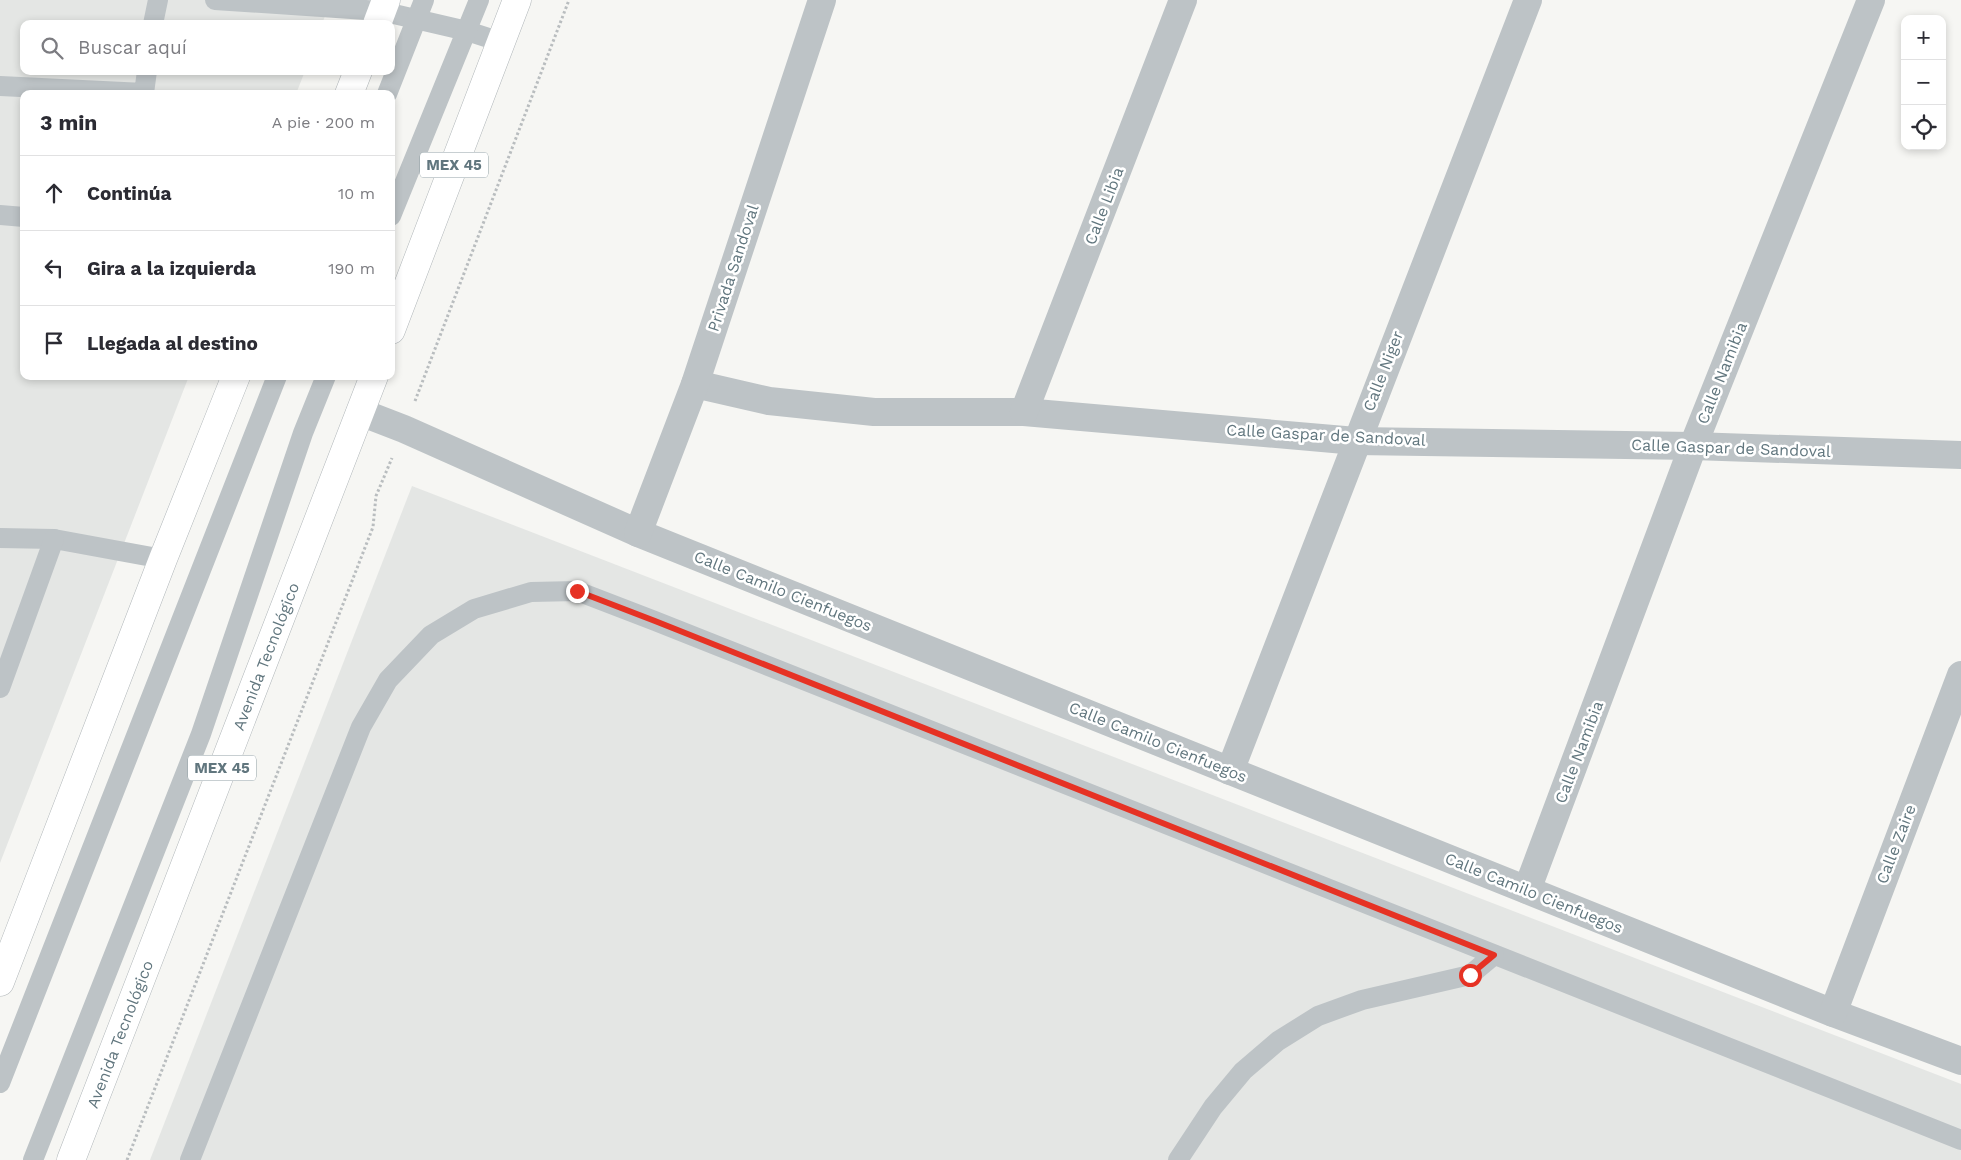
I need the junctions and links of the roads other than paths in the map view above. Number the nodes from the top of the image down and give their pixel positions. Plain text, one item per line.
1 (158, 0) edge
2 (215, 0) edge
3 (424, 0) edge
4 (479, 0) edge
5 (517, 0) edge
6 (822, 0) edge
7 (1183, 0) edge
8 (1528, 0) edge
9 (1871, 0) edge
10 (381, 12) edge
11 (416, 19) junction
12 (154, 20) edge
13 (467, 31) junction
14 (501, 42) junction
15 (395, 73) edge
16 (146, 75) edge
17 (356, 75) edge
18 (394, 75) edge
19 (0, 86) edge
20 (82, 90) edge
21 (144, 90) edge
22 (351, 90) edge
23 (389, 90) edge
24 (395, 206) edge
25 (0, 214) edge
26 (20, 216) edge
27 (395, 320) edge
28 (234, 380) edge
29 (275, 380) edge
30 (324, 380) edge
31 (372, 380) edge
32 (695, 384) junction
33 (360, 412) junction
34 (1024, 412) junction
35 (1356, 441) junction
36 (1693, 446) junction
37 (1961, 455) edge
38 (638, 533) junction
39 (0, 538) edge
40 (54, 538) junction
41 (164, 559) junction
42 (1961, 675) edge
43 (0, 688) edge
44 (1230, 771) junction
45 (1527, 890) junction
46 (1494, 955) junction
47 (0, 982) edge
48 (1833, 1013) junction
49 (1961, 1061) edge
50 (0, 1083) edge
51 (1961, 1140) edge
52 (33, 1160) edge
53 (71, 1160) edge
54 (190, 1160) edge
55 (1178, 1160) edge

1 - 12 lane
2 - 10 lane
3 - 11 lane
4 - 13 lane
5 - 14 main road, MEX 45
6 - 32 street, Privada Sandoval
7 - 34 street, Calle Libia
8 - 35 street, Calle Niger
9 - 36 street, Calle Namibia
10 - 11 lane
11 - 13 lane
11 - 15 lane
13 - 14 lane
13 - 24 lane
14 - 27 main road, MEX 45
16 - 21 lane
17 - 22 main road
18 - 23 lane
19 - 20 lane
25 - 26 lane
28 - 41 main road
29 - 50 lane
30 - 52 lane
31 - 33 main road, Avenida Tecnológico / MEX 45
32 - 34 street, Calle Gaspar de Sandoval
32 - 38 street, Privada Sandoval
33 - 38 street, Calle Camilo Cienfuegos
33 - 53 main road, Avenida Tecnológico / MEX 45
34 - 35 street, Calle Gaspar de Sandoval
35 - 36 street, Calle Gaspar de Sandoval
35 - 44 street, Calle Niger
36 - 37 street, Calle Gaspar de Sandoval
36 - 45 street, Calle Namibia
38 - 44 street, Calle Camilo Cienfuegos
39 - 40 lane
40 - 41 lane
40 - 43 lane
41 - 47 main road
42 - 48 street, Calle Zaire
44 - 45 street, Calle Camilo Cienfuegos
45 - 48 street, Calle Camilo Cienfuegos
46 - 51 lane
46 - 54 lane
46 - 55 lane
48 - 49 street, Calle Camilo Cienfuegos

